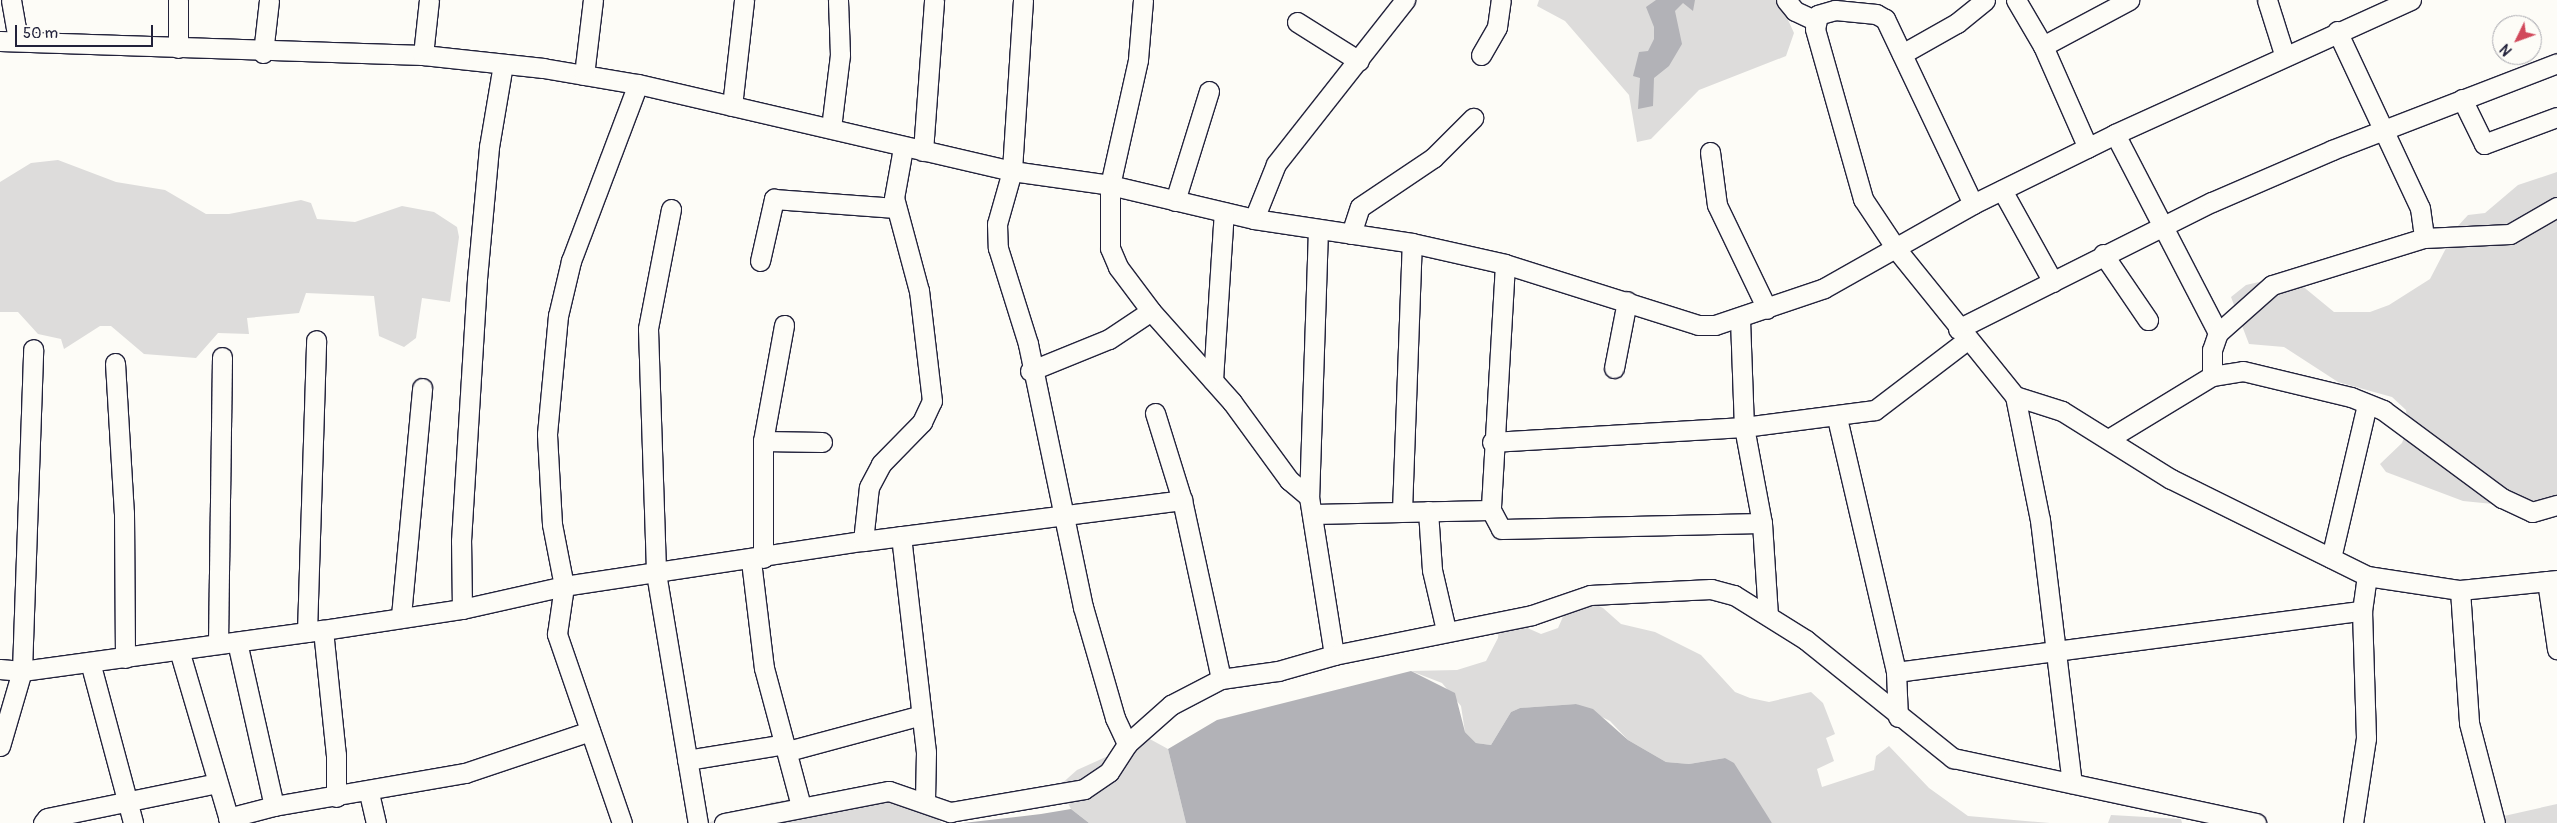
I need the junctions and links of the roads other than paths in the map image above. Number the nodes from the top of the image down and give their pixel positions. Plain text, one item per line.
1 (11, 0) edge
2 (178, 0) edge
3 (269, 0) edge
4 (429, 0) edge
5 (593, 0) edge
6 (744, 0) edge
7 (838, 0) edge
8 (934, 0) edge
9 (1024, 0) edge
10 (1143, 0) edge
11 (1405, 0) edge
12 (1501, 0) edge
13 (1786, 0) edge
14 (1985, 0) edge
15 (2016, 0) edge
16 (2129, 0) edge
17 (2267, 0) edge
18 (2411, 0) edge
19 (2106, 4) edge
20 (1814, 20) junction
21 (1297, 22) dead end
22 (2337, 31) junction
23 (9, 40) edge
24 (2042, 46) junction
25 (178, 48) junction
26 (263, 53) junction
27 (1902, 54) junction
28 (2284, 54) junction
29 (423, 55) junction
30 (1481, 55) dead end
31 (1359, 61) junction
32 (2557, 63) edge
33 (503, 64) junction
34 (584, 75) junction
35 (638, 84) junction
36 (1209, 91) dead end
37 (2462, 98) junction
38 (732, 106) junction
39 (2557, 117) edge
40 (1473, 118) dead end
41 (831, 128) junction
42 (2383, 131) junction
43 (2115, 134) junction
44 (903, 148) junction
45 (2088, 148) junction
46 (923, 151) junction
47 (1710, 152) dead end
48 (1012, 171) junction
49 (1110, 185) junction
50 (2002, 190) junction
51 (1175, 201) junction
52 (1973, 204) junction
53 (2557, 207) edge
54 (896, 208) junction
55 (671, 209) dead end
56 (1224, 212) junction
57 (1254, 220) junction
58 (2161, 226) junction
59 (1318, 229) junction
60 (1351, 234) junction
61 (2424, 238) junction
62 (1412, 243) junction
63 (1897, 250) junction
64 (2103, 254) junction
65 (760, 261) dead end
66 (1504, 264) junction
67 (2053, 282) junction
68 (1627, 301) junction
69 (1767, 309) junction
70 (1151, 310) junction
71 (1740, 319) junction
72 (2148, 320) dead end
73 (784, 325) dead end
74 (2218, 333) junction
75 (1963, 334) junction
76 (316, 340) dead end
77 (32, 349) dead end
78 (222, 357) dead end
79 (115, 363) dead end
80 (1614, 368) dead end
81 (1030, 371) junction
82 (2212, 376) junction
83 (1213, 380) junction
84 (422, 388) dead end
85 (2015, 396) junction
86 (2367, 404) junction
87 (1155, 413) dead end
88 (1837, 418) junction
89 (1744, 426) junction
90 (2110, 438) junction
91 (763, 441) junction
92 (822, 442) dead end
93 (1492, 442) junction
94 (1182, 500) junction
95 (1311, 505) junction
96 (2557, 506) edge
97 (1491, 510) junction
98 (1402, 511) junction
99 (1428, 511) junction
100 (1064, 517) junction
101 (1762, 524) junction
102 (901, 536) junction
103 (863, 541) junction
104 (2331, 558) junction
105 (757, 559) junction
106 (656, 573) junction
107 (2367, 576) junction
108 (2552, 581) edge
109 (564, 586) junction
110 (2460, 590) junction
111 (462, 609) junction
112 (2362, 611) junction
113 (1768, 615) junction
114 (401, 616) junction
115 (1446, 630) junction
116 (315, 631) junction
117 (237, 642) junction
118 (218, 644) junction
119 (2557, 649) edge
120 (179, 650) junction
121 (2052, 651) junction
122 (1334, 655) junction
123 (125, 658) junction
124 (90, 662) junction
125 (0, 668) edge
126 (22, 672) junction
127 (1896, 672) junction
128 (1221, 679) junction
129 (920, 714) junction
130 (1898, 717) junction
131 (590, 732) junction
132 (1126, 744) junction
133 (0, 746) edge
134 (787, 748) junction
135 (687, 760) junction
136 (218, 783) junction
137 (2072, 784) junction
138 (369, 793) junction
139 (336, 797) junction
140 (925, 800) junction
141 (128, 802) junction
142 (274, 806) junction
143 (801, 806) junction
144 (229, 820) edge
145 (43, 823) edge
146 (134, 823) edge
147 (376, 823) edge
148 (622, 823) edge
149 (698, 823) edge
150 (724, 823) edge
151 (2256, 823) edge
152 (2354, 823) edge
153 (2495, 823) edge

1 - 23 street
2 - 25 street
3 - 26 street
4 - 29 street
5 - 34 street
6 - 38 street
7 - 41 street
8 - 46 street
9 - 48 street
10 - 49 street
11 - 31 street
12 - 30 street
13 - 20 street
14 - 27 street
15 - 24 street
16 - 19 street
17 - 28 street
18 - 22 street
19 - 24 street
20 - 27 street
20 - 63 street
21 - 31 street
22 - 28 street
22 - 42 street
23 - 25 street
24 - 45 street
25 - 26 street
26 - 29 street
27 - 52 street
28 - 43 street
29 - 33 street
31 - 57 street
32 - 37 street
33 - 34 street
33 - 111 street
34 - 35 street
35 - 38 street
35 - 109 street
36 - 51 street
37 - 39 street
37 - 42 street
38 - 41 street
40 - 60 street
41 - 44 street
42 - 58 street
42 - 61 street
43 - 45 street
43 - 58 street
44 - 46 street
44 - 54 street
45 - 50 street
46 - 48 street
47 - 69 street
48 - 49 street
48 - 81 street
49 - 51 street
49 - 70 street
50 - 52 street
50 - 67 street
51 - 56 street
52 - 63 street
53 - 61 street
54 - 65 street
54 - 103 street
55 - 106 street
56 - 57 street
56 - 83 street
57 - 59 street
58 - 64 street
58 - 74 street
59 - 60 street
59 - 95 street
60 - 62 street
61 - 74 street
62 - 66 street
62 - 98 street
63 - 69 street
63 - 75 street
64 - 67 street
64 - 72 street
66 - 68 street
66 - 93 street
67 - 75 street
68 - 71 street
68 - 80 street
69 - 71 street
70 - 81 street
70 - 83 street
71 - 89 street
73 - 91 street
74 - 82 street
75 - 85 street
75 - 88 street
76 - 116 street
77 - 126 street
78 - 118 street
79 - 123 street
81 - 100 street
82 - 86 street
82 - 90 street
83 - 95 street
84 - 114 street
85 - 90 street
85 - 121 street
86 - 96 street
86 - 104 street
87 - 94 street
88 - 89 street
88 - 127 street
89 - 93 street
89 - 101 street
90 - 104 street
91 - 92 street
91 - 105 street
93 - 97 street
94 - 100 street
94 - 128 street
95 - 98 street
95 - 122 street
97 - 99 street
97 - 101 street
98 - 99 street
99 - 115 street
100 - 102 street
100 - 132 street
101 - 113 street
102 - 103 street
102 - 129 street
103 - 105 street
104 - 107 street
105 - 106 street
105 - 134 street
106 - 109 street
106 - 135 street
107 - 110 street
107 - 112 street
108 - 110 street
108 - 119 street
109 - 111 street
109 - 131 street
110 - 153 street
111 - 114 street
112 - 121 street
112 - 152 street
113 - 115 street
113 - 130 street
114 - 116 street
115 - 122 street
116 - 117 street
116 - 139 street
117 - 118 street
117 - 142 street
118 - 120 street
120 - 123 street
120 - 136 street
121 - 127 street
121 - 137 street
122 - 128 street
123 - 124 street
124 - 126 street
124 - 141 street
125 - 126 street
126 - 133 street
127 - 130 street
128 - 132 street
129 - 134 street
129 - 140 street
130 - 137 street
131 - 138 street
131 - 148 street
132 - 140 street
134 - 135 street
134 - 143 street
135 - 149 street
136 - 141 street
136 - 144 street
137 - 151 street
138 - 139 street
138 - 147 street
139 - 142 street
140 - 143 street
141 - 145 street
141 - 146 street
142 - 144 street
143 - 150 street

